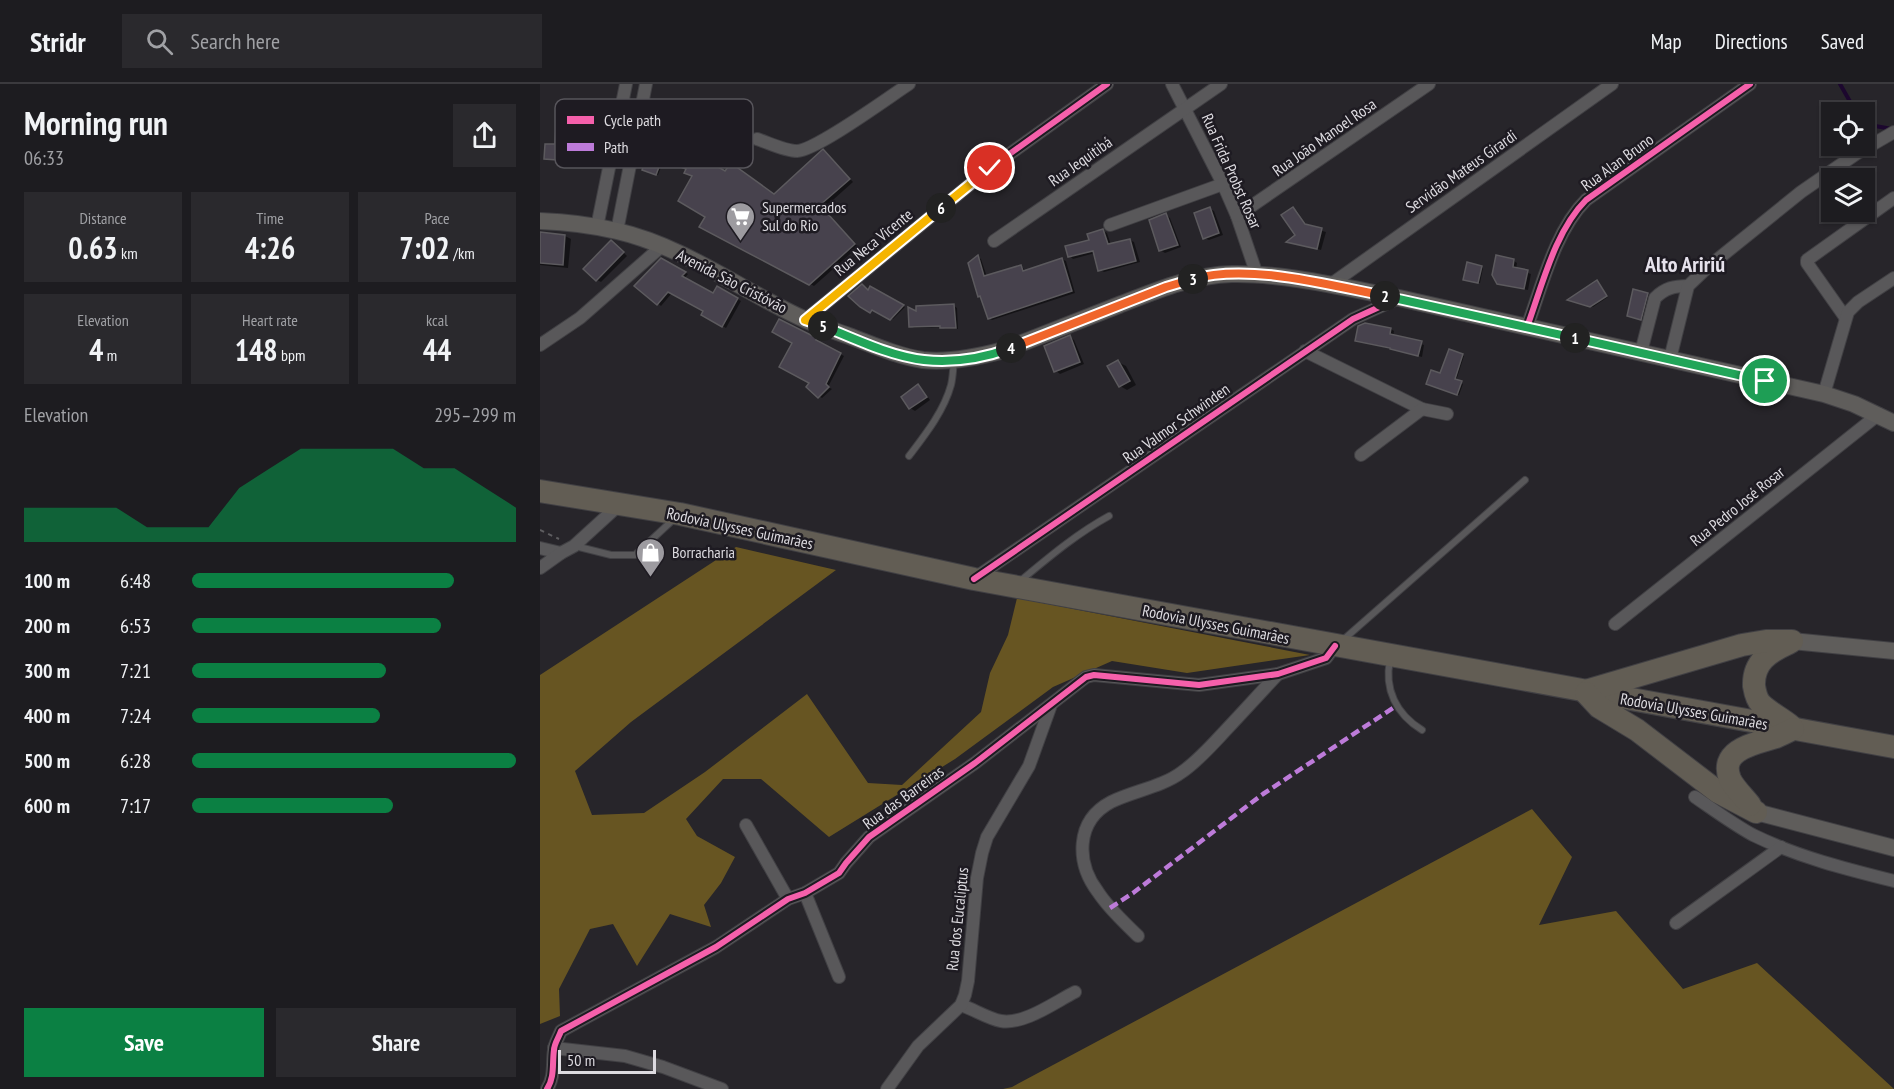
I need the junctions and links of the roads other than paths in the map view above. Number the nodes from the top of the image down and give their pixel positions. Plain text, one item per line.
1 (626, 84) edge
2 (646, 84) edge
3 (909, 84) edge
4 (1107, 84) edge
5 (1172, 84) edge
6 (1221, 84) edge
7 (1429, 84) edge
8 (1612, 84) edge
9 (1750, 84) edge
10 (623, 99) edge
11 (643, 99) edge
12 (1185, 108) junction
13 (1894, 132) edge
14 (758, 138) dead end
15 (609, 168) edge
16 (629, 168) edge
17 (1223, 184) junction
18 (1894, 198) edge
19 (1237, 216) junction
20 (540, 221) edge
21 (1110, 225) dead end
22 (597, 227) junction
23 (617, 231) junction
24 (994, 241) dead end
25 (662, 246) junction
26 (1257, 275) junction
27 (1894, 278) edge
28 (1330, 285) junction
29 (1688, 286) junction
30 (1399, 298) junction
31 (1845, 317) junction
32 (805, 320) junction
33 (1527, 327) junction
34 (540, 345) edge
35 (1305, 351) junction
36 (1641, 352) junction
37 (1670, 359) junction
38 (954, 360) junction
39 (1824, 394) junction
40 (1422, 410) junction
41 (1446, 414) dead end
42 (1879, 414) junction
43 (1894, 423) edge
44 (1360, 454) dead end
45 (909, 456) dead end
46 (1525, 480) dead end
47 (540, 491) edge
48 (620, 504) junction
49 (680, 514) junction
50 (1109, 516) dead end
51 (574, 546) junction
52 (540, 548) edge
53 (561, 553) junction
54 (540, 568) edge
55 (974, 579) junction
56 (1014, 586) junction
57 (1615, 624) dead end
58 (1792, 641) junction
59 (1335, 646) junction
60 (1894, 651) edge
61 (1391, 656) junction
62 (1278, 674) junction
63 (1585, 692) junction
64 (1052, 704) junction
65 (1794, 729) junction
66 (1422, 730) dead end
67 (1894, 747) edge
68 (1695, 797) dead end
69 (1756, 812) junction
70 (746, 825) dead end
71 (1781, 847) junction
72 (1894, 848) edge
73 (1894, 881) edge
74 (805, 893) junction
75 (788, 898) junction
76 (1676, 923) dead end
77 (1138, 936) dead end
78 (839, 977) dead end
79 (1075, 992) dead end
80 (962, 1005) junction
81 (554, 1048) junction
82 (547, 1089) edge
83 (722, 1089) edge
84 (887, 1089) edge

1 - 10 street
2 - 11 street
3 - 14 street
4 - 32 street, Rua Neca Vicente
5 - 12 street, Rua Frida Probst Rosar
6 - 12 street, Rua Jequitibá
7 - 19 street, Rua João Manoel Rosa
8 - 28 street, Servidão Mateus Girardi
9 - 33 street, Rua Alan Bruno
12 - 17 street, Rua Frida Probst Rosar
12 - 24 street, Rua Jequitibá
13 - 29 street
15 - 22 street
16 - 23 street
17 - 19 street, Rua Frida Probst Rosar
17 - 21 street
18 - 31 street
19 - 26 street, Rua Frida Probst Rosar
20 - 22 main road, Avenida São Cristóvão
22 - 23 main road, Avenida São Cristóvão
23 - 25 main road, Avenida São Cristóvão
25 - 32 main road, Avenida São Cristóvão
25 - 34 street
26 - 28 main road, Avenida São Cristóvão
26 - 38 main road, Avenida São Cristóvão
27 - 31 street
28 - 30 main road, Avenida São Cristóvão
29 - 36 street
29 - 37 street
30 - 33 main road, Avenida São Cristóvão
30 - 35 street, Rua Valmor Schwinden
31 - 39 street
32 - 38 main road, Avenida São Cristóvão
33 - 36 main road, Avenida São Cristóvão
35 - 40 street
35 - 55 street, Rua Valmor Schwinden
36 - 37 main road, Avenida São Cristóvão
37 - 39 main road, Avenida São Cristóvão
38 - 45 lane
39 - 42 main road, Avenida São Cristóvão
40 - 41 street
40 - 44 street
42 - 43 main road, Avenida São Cristóvão
42 - 57 street, Rua Pedro José Rosar
46 - 59 lane
47 - 48 highway, Rodovia Ulysses Guimarães
48 - 49 highway, Rodovia Ulysses Guimarães
48 - 51 street
49 - 51 lane
49 - 55 highway, Rodovia Ulysses Guimarães
50 - 56 lane
51 - 53 street
52 - 53 street
53 - 54 street
55 - 56 highway, Rodovia Ulysses Guimarães
56 - 59 highway, Rodovia Ulysses Guimarães
58 - 60 main road
58 - 63 highway
58 - 65 highway
59 - 61 highway, Rodovia Ulysses Guimarães
59 - 62 street, Rua das Barreiras
61 - 63 highway, Rodovia Ulysses Guimarães
61 - 66 lane
62 - 64 street, Rua das Barreiras
62 - 77 street
63 - 65 highway, Rodovia Ulysses Guimarães
63 - 69 highway
64 - 74 street, Rua das Barreiras
64 - 80 street, Rua dos Eucaliptus
65 - 67 highway, Rodovia Ulysses Guimarães
65 - 69 highway
68 - 71 street
69 - 72 main road
70 - 75 street
71 - 73 street
71 - 76 street
74 - 75 street, Rua das Barreiras
74 - 78 street
75 - 81 street, Rua das Barreiras
79 - 80 street
80 - 84 street
81 - 82 street
81 - 83 street

